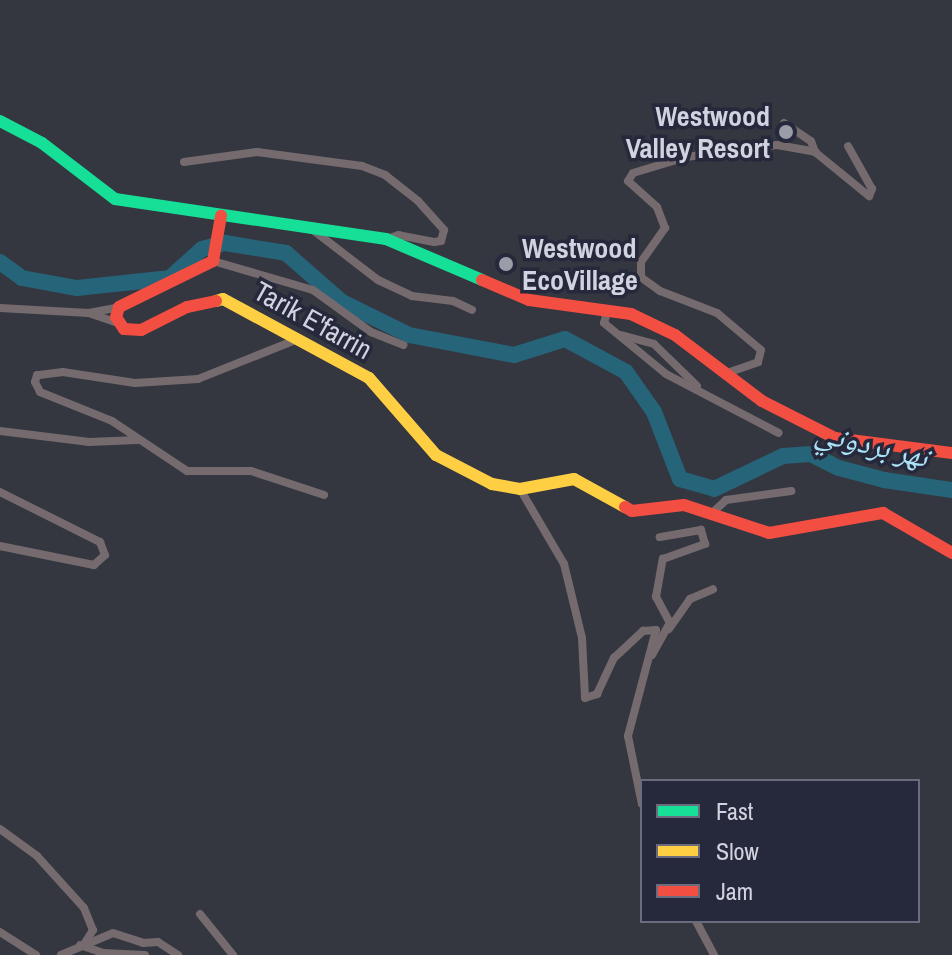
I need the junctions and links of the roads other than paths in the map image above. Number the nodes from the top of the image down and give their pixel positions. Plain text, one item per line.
1 (0, 121) edge
2 (784, 123) dead end
3 (848, 146) dead end
4 (815, 152) junction
5 (184, 162) dead end
6 (221, 216) junction
7 (309, 226) junction
8 (386, 239) junction
9 (215, 256) junction
10 (119, 307) junction
11 (0, 308) edge
12 (472, 310) dead end
13 (607, 312) junction
14 (89, 313) junction
15 (118, 323) junction
16 (619, 334) junction
17 (293, 341) junction
18 (404, 345) dead end
19 (724, 374) junction
20 (697, 387) junction
21 (0, 431) edge
22 (779, 433) dead end
23 (139, 440) junction
24 (952, 453) edge
25 (520, 489) junction
26 (791, 491) dead end
27 (0, 492) edge
28 (324, 495) dead end
29 (710, 515) junction
30 (660, 537) dead end
31 (0, 546) edge
32 (952, 553) edge
33 (713, 589) dead end
34 (669, 629) junction
35 (646, 662) junction
36 (640, 794) edge
37 (0, 829) edge
38 (200, 914) dead end
39 (697, 923) edge
40 (0, 932) edge
41 (83, 944) junction
42 (36, 955) edge
43 (61, 955) edge
44 (145, 955) edge
45 (178, 955) edge
46 (233, 955) edge
47 (714, 955) edge

1 - 6 street
2 - 4 street
3 - 4 street
4 - 19 street
5 - 8 street
6 - 7 street
6 - 9 street
7 - 8 street
7 - 12 street
8 - 13 street
9 - 10 street
9 - 18 street
10 - 14 street
10 - 15 street
11 - 14 street
13 - 16 street
13 - 19 street
14 - 15 street
15 - 17 street, Tarik E'farrin
16 - 20 street
16 - 20 street
17 - 23 street
17 - 25 street, Tarik E'farrin
19 - 24 street
20 - 22 street
21 - 23 street
23 - 28 street
25 - 29 street, Tarik E'farrin
25 - 35 street
26 - 29 street
27 - 31 street
29 - 32 street, Tarik E'farrin
30 - 34 street
33 - 34 street
34 - 35 street
35 - 36 street
37 - 41 street
38 - 46 street
39 - 47 street
40 - 42 street
41 - 43 street
41 - 44 street
41 - 45 street

